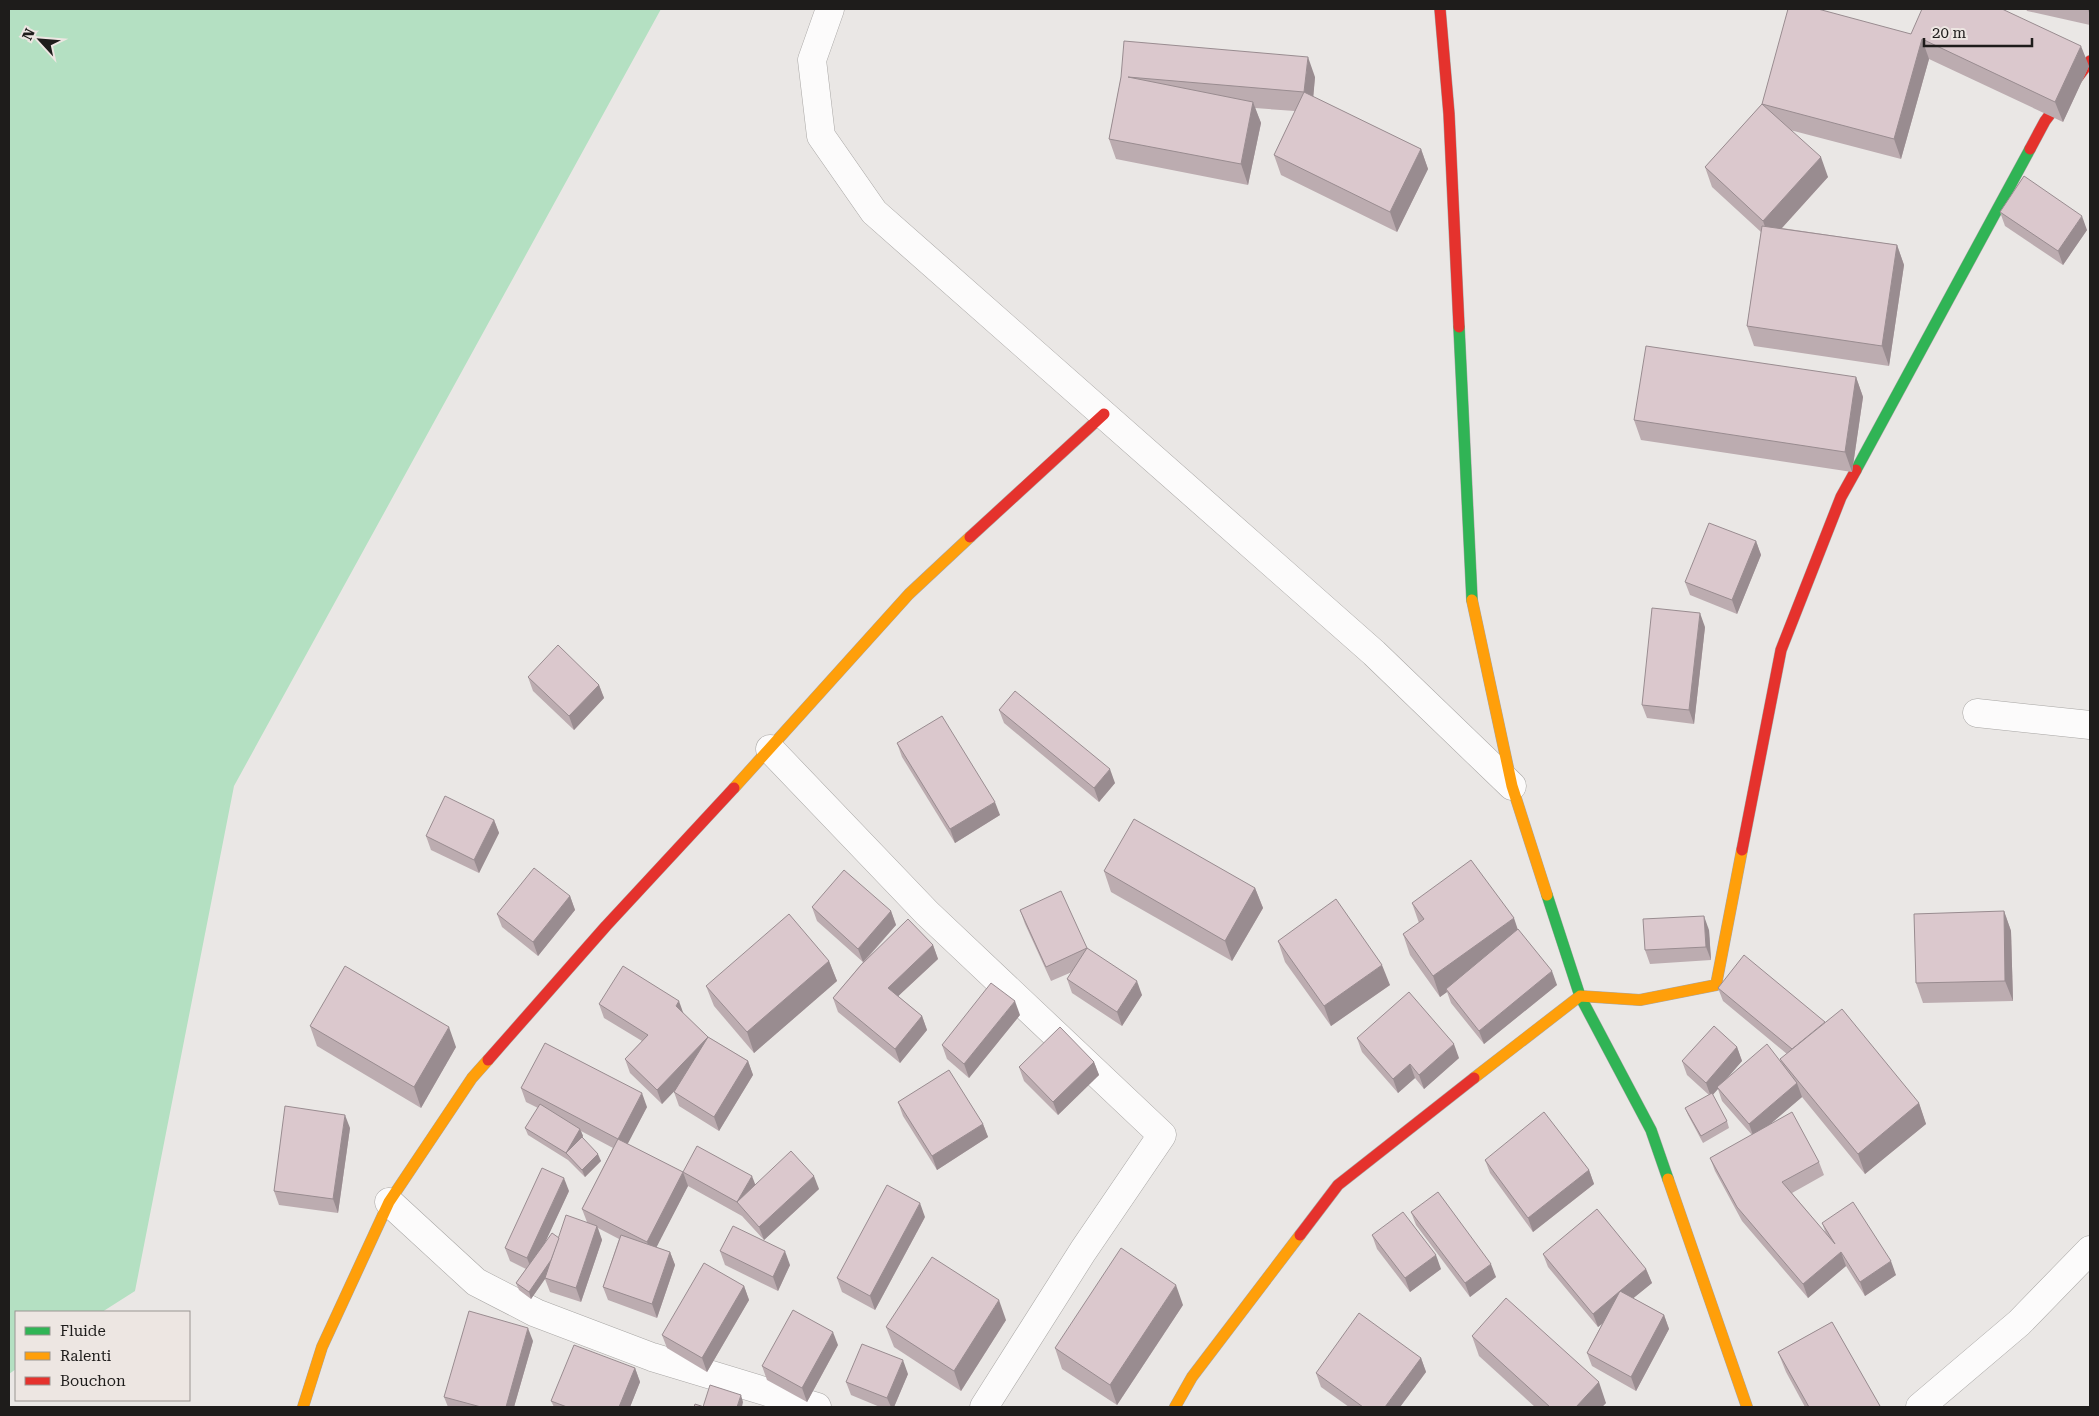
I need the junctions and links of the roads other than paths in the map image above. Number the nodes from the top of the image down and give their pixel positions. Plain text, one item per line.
1 (830, 9) edge
2 (1440, 9) edge
3 (2090, 61) edge
4 (1104, 414) junction
5 (1977, 713) dead end
6 (2090, 725) edge
7 (770, 749) junction
8 (1512, 786) junction
9 (1580, 996) junction
10 (389, 1202) junction
11 (2090, 1250) edge
12 (303, 1407) edge
13 (817, 1407) edge
14 (984, 1407) edge
15 (1175, 1407) edge
16 (1747, 1407) edge
17 (1920, 1407) edge

1 - 4 street
2 - 8 street
3 - 9 street
4 - 7 street
4 - 8 street
5 - 6 street
7 - 10 street
7 - 14 street
8 - 9 street
9 - 15 street
9 - 16 street
10 - 12 street
10 - 13 street
11 - 17 street

